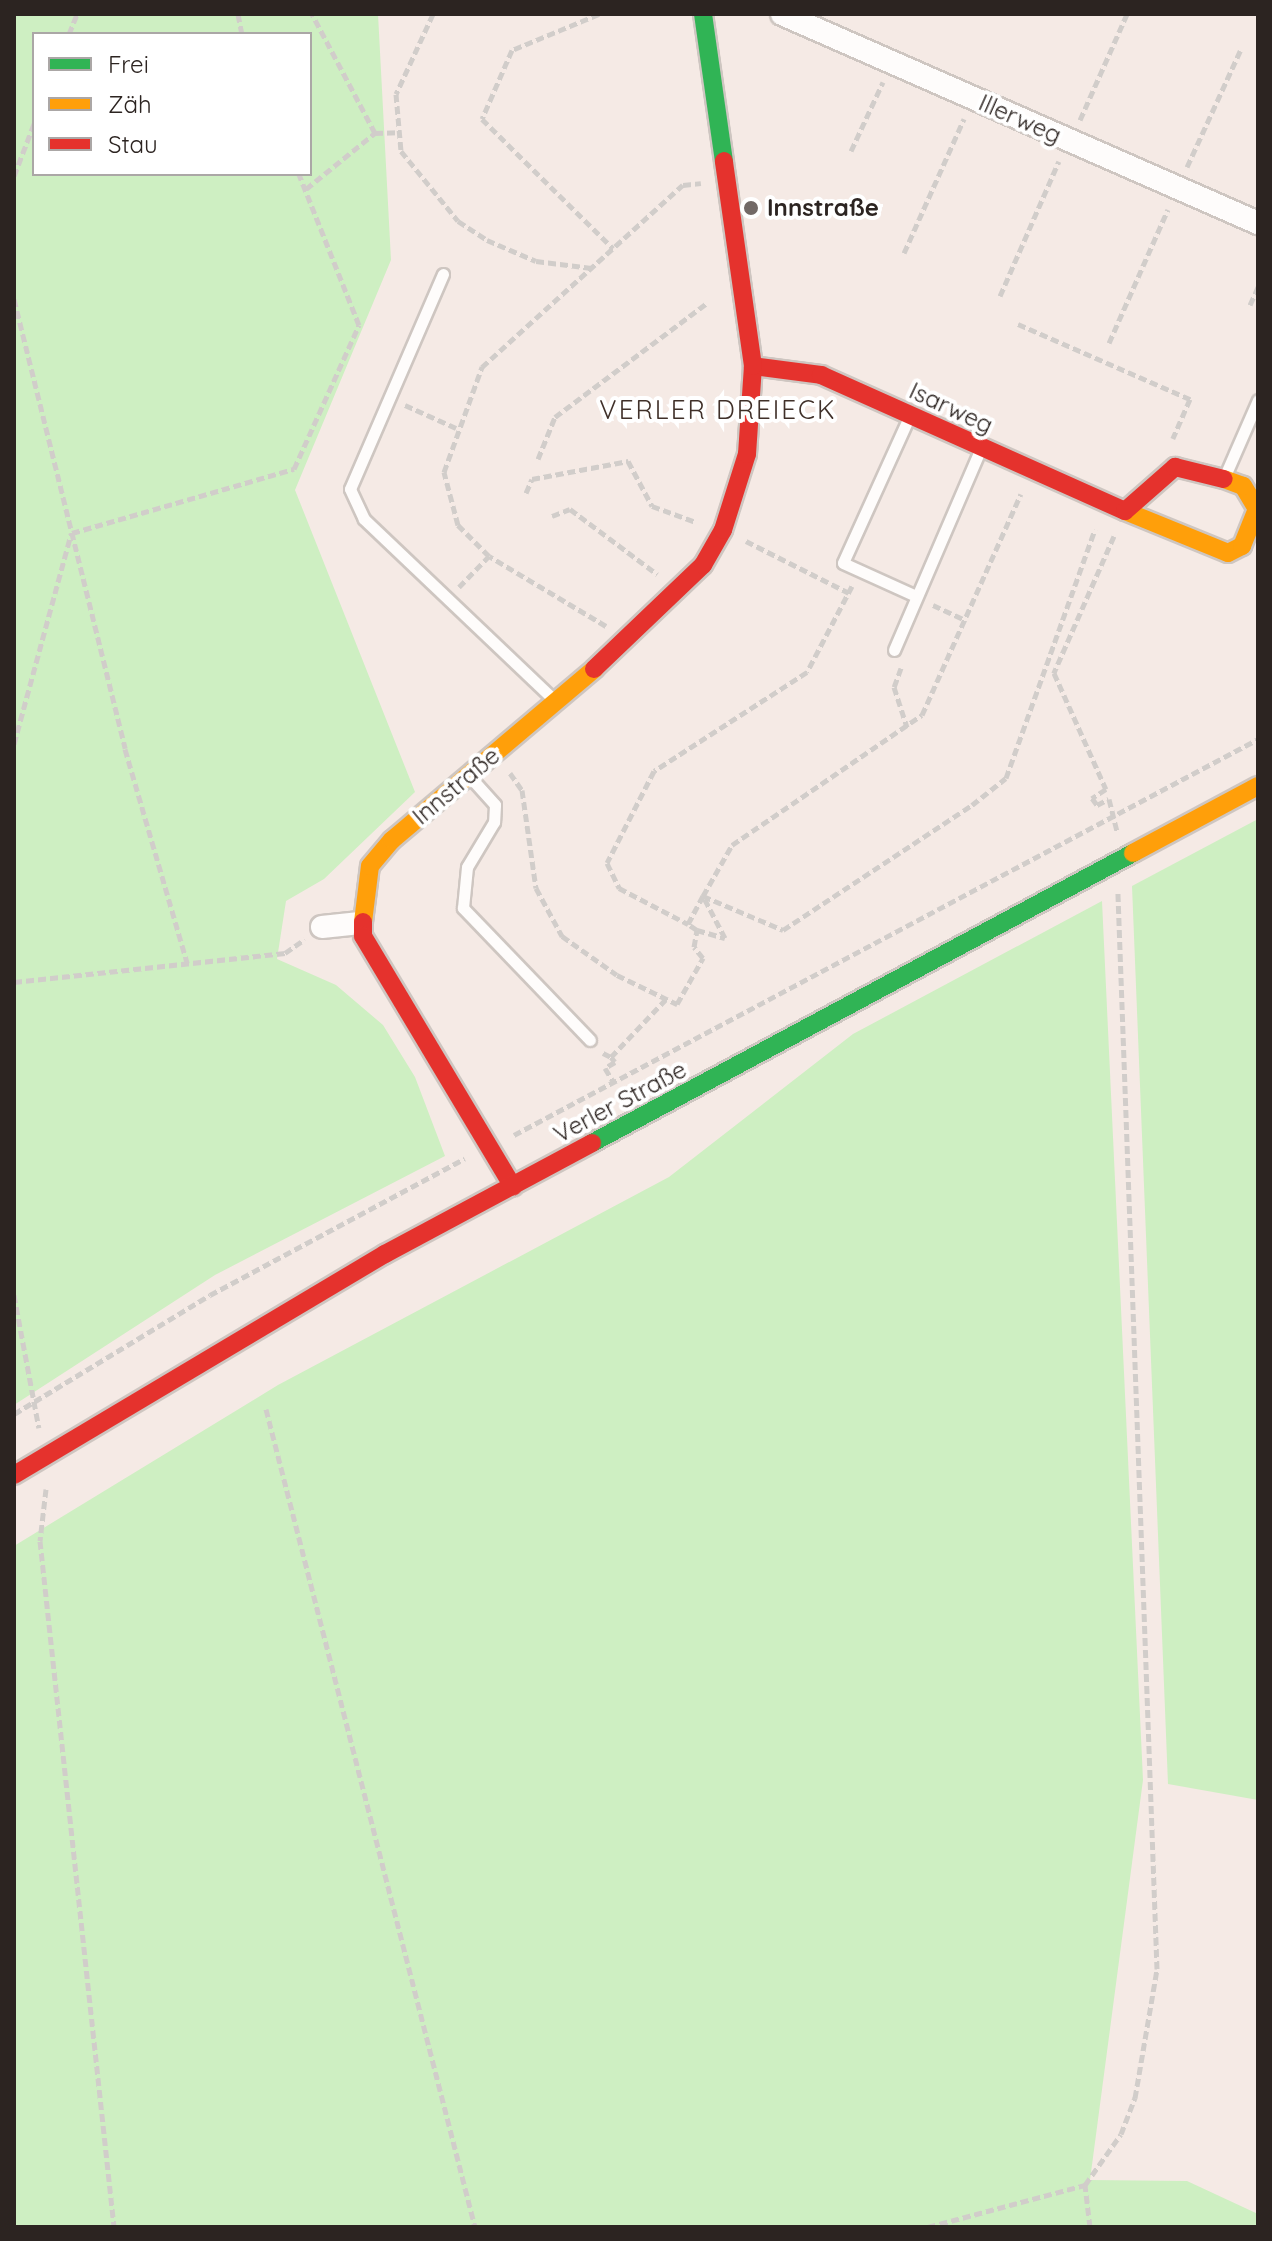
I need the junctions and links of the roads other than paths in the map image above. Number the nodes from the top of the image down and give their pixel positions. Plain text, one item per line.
1 (703, 14) edge
2 (782, 14) edge
3 (1258, 223) edge
4 (443, 274) dead end
5 (753, 366) junction
6 (1258, 400) edge
7 (910, 415) junction
8 (981, 448) junction
9 (1224, 478) junction
10 (1125, 511) junction
11 (916, 596) junction
12 (894, 650) road end
13 (555, 702) junction
14 (469, 775) junction
15 (1258, 786) edge
16 (360, 923) junction
17 (322, 927) road end
18 (590, 1040) road end
19 (513, 1187) junction
20 (14, 1475) edge

1 - 5 street, Innstraße
2 - 3 street, Illerweg
4 - 13 lane
5 - 7 street, Isarweg
5 - 13 street, Innstraße
6 - 9 lane
7 - 8 street, Isarweg
7 - 11 lane
8 - 10 street, Isarweg
8 - 11 lane
9 - 10 street, Isarweg
9 - 10 street, Isarweg
11 - 12 lane
13 - 14 street, Innstraße
14 - 16 street, Innstraße
14 - 18 lane
15 - 19 street, Verler Straße
16 - 17 street
16 - 19 street
19 - 20 street, Verler Straße

